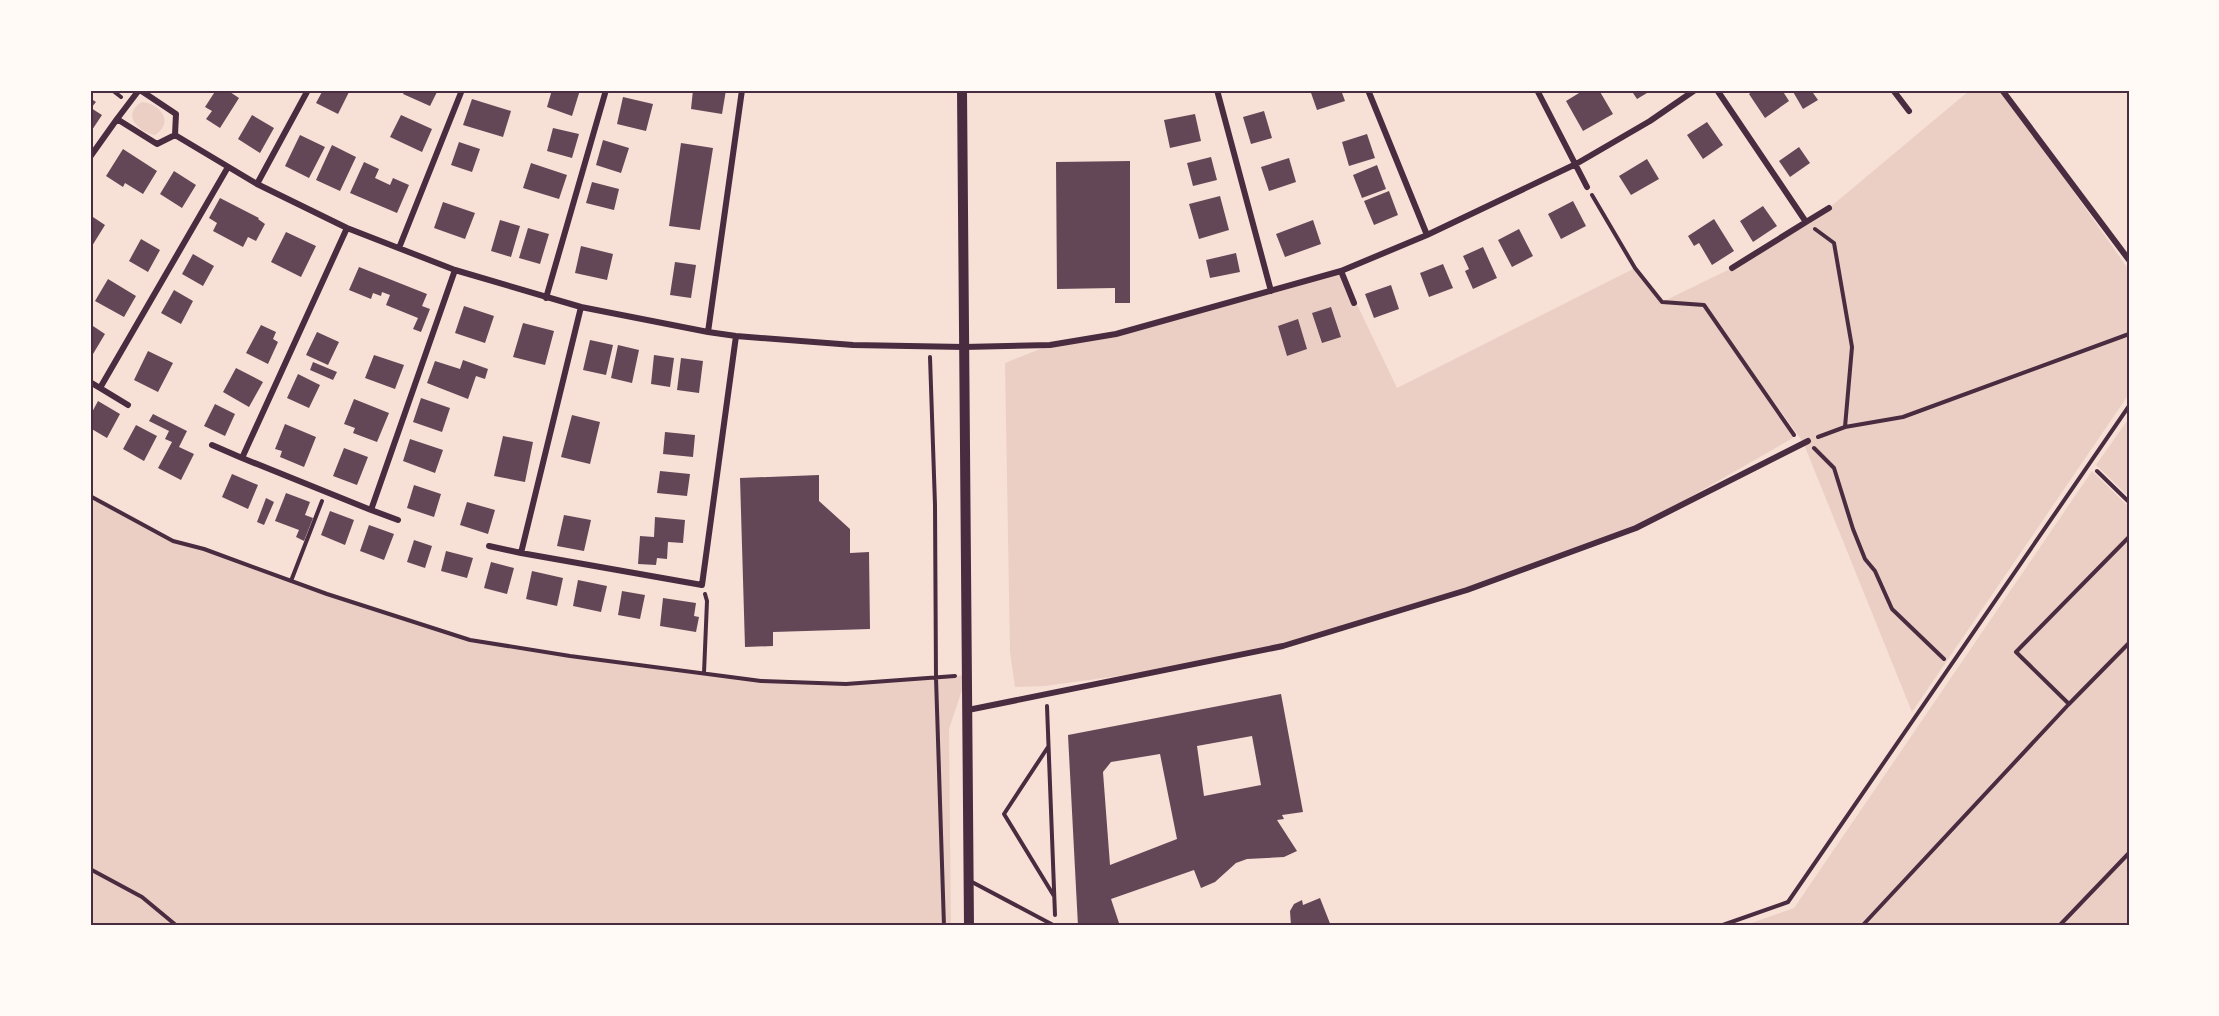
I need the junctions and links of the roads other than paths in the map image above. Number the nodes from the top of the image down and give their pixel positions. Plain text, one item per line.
1 (139, 90) edge
2 (308, 90) edge
3 (462, 90) edge
4 (606, 90) edge
5 (742, 90) edge
6 (962, 90) edge
7 (1218, 90) edge
8 (1368, 90) edge
9 (1537, 90) edge
10 (1695, 90) edge
11 (1717, 90) edge
12 (1893, 90) edge
13 (2002, 90) edge
14 (1909, 111) dead end
15 (117, 119) junction
16 (175, 135) junction
17 (90, 158) edge
18 (1576, 164) junction
19 (228, 167) junction
20 (257, 184) junction
21 (1587, 187) road end
22 (1829, 208) dead end
23 (1806, 222) junction
24 (347, 228) junction
25 (1427, 235) junction
26 (399, 248) junction
27 (2129, 260) edge
28 (1732, 268) dead end
29 (454, 270) junction
30 (1341, 271) junction
31 (1271, 291) junction
32 (546, 298) junction
33 (1354, 303) dead end
34 (581, 307) junction
35 (708, 332) junction
36 (736, 336) junction
37 (964, 347) junction
38 (90, 382) edge
39 (100, 388) junction
40 (128, 405) dead end
41 (2129, 406) edge
42 (1808, 441) road end
43 (212, 446) dead end
44 (242, 458) junction
45 (371, 510) junction
46 (398, 520) dead end
47 (489, 546) dead end
48 (521, 553) junction
49 (968, 710) junction
50 (968, 880) junction
51 (1055, 925) edge
52 (969, 926) edge
53 (1720, 926) edge

1 - 15 street
1 - 16 street
2 - 20 street
3 - 26 street
4 - 32 street
5 - 35 street
6 - 37 street
7 - 31 street
8 - 25 street
9 - 18 street
10 - 18 street
11 - 23 street
12 - 14 street
13 - 27 street
15 - 16 street
15 - 17 street
16 - 19 street
18 - 21 street
18 - 25 street
19 - 20 street
19 - 39 street
20 - 24 street
22 - 23 street
23 - 28 street
24 - 26 street
24 - 44 street
25 - 30 street
26 - 29 street
29 - 32 street
29 - 45 street
30 - 31 street
30 - 33 street
31 - 37 street
32 - 34 street
34 - 35 street
34 - 48 street
35 - 36 street
36 - 37 street
36 - 48 street
37 - 49 street
38 - 39 street
39 - 40 street
41 - 53 lane
42 - 49 street
43 - 44 street
44 - 45 street
45 - 46 street
47 - 48 street
49 - 50 street
50 - 51 lane
50 - 52 street

